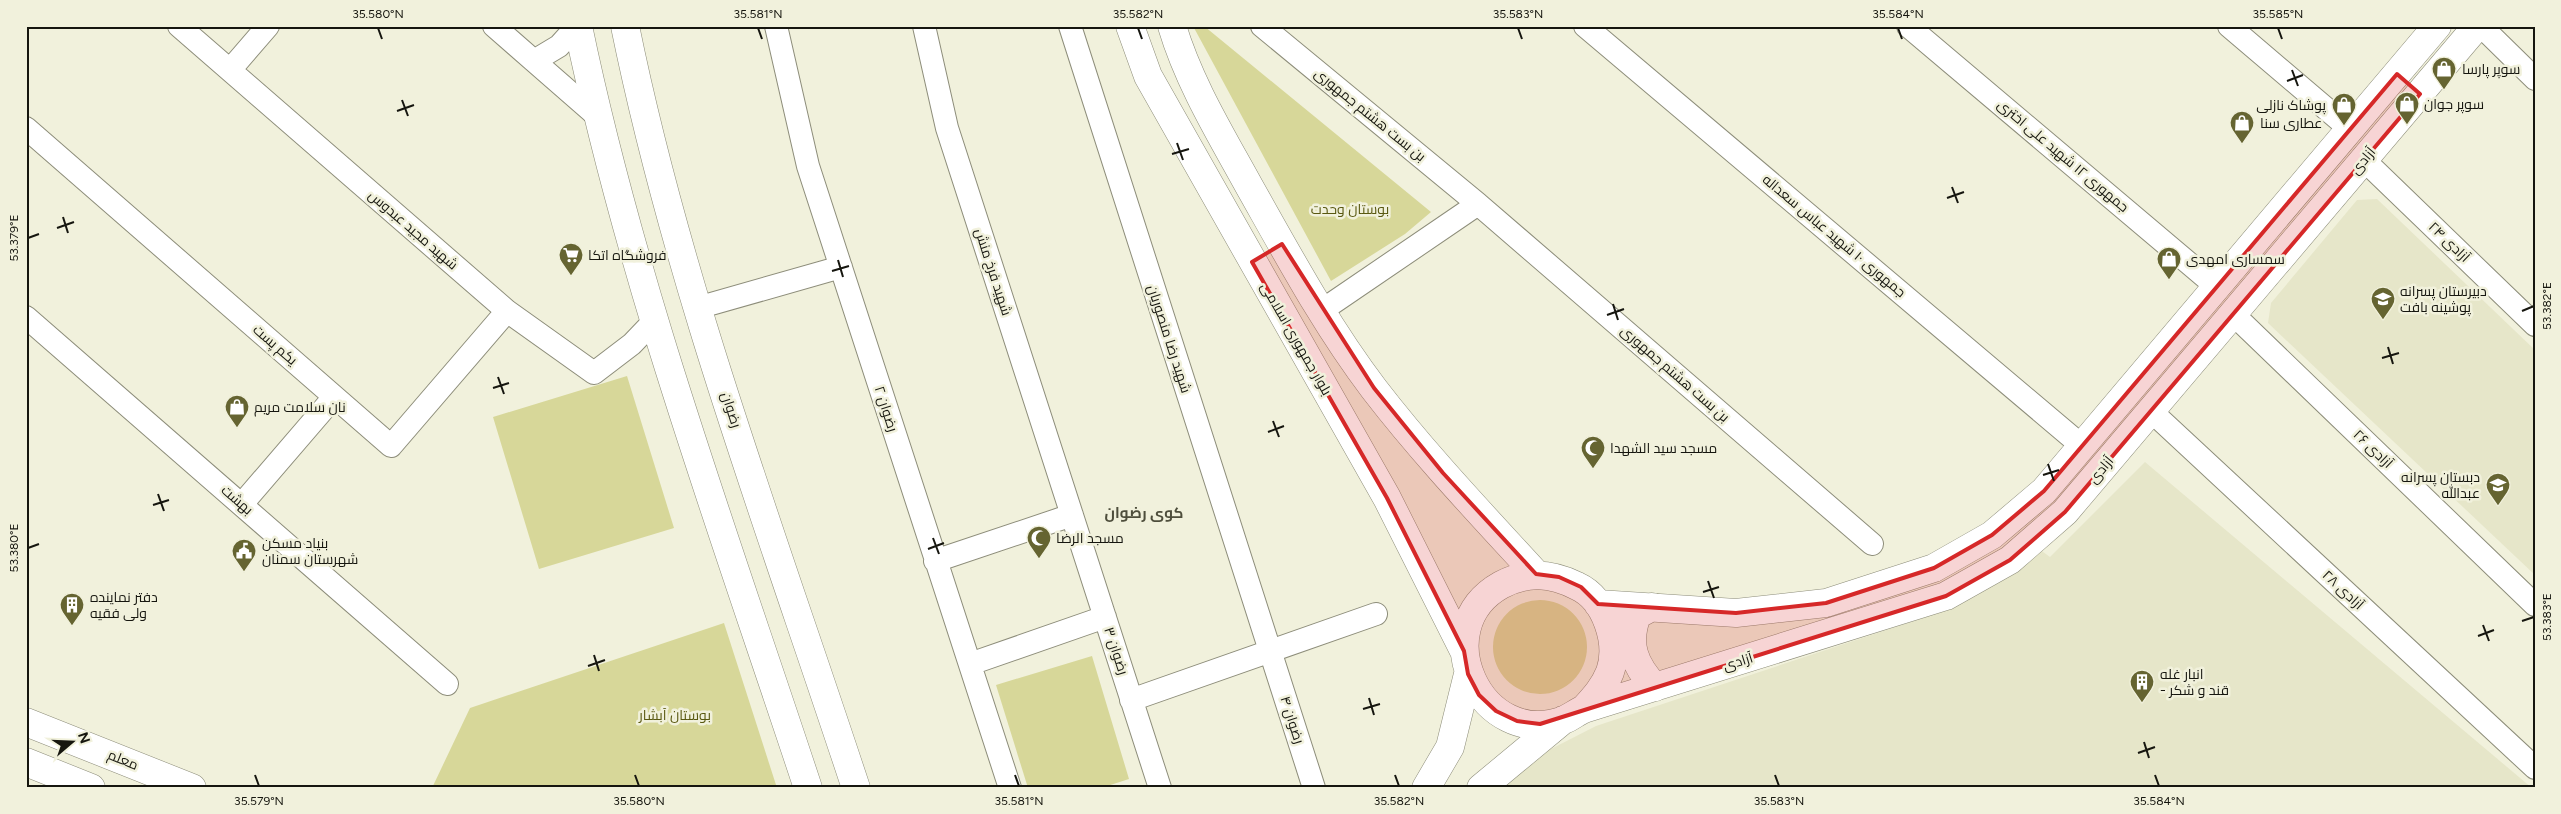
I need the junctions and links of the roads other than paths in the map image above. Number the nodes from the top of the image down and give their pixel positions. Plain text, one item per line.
1 (179, 26) edge
2 (268, 26) edge
3 (494, 26) edge
4 (578, 26) edge
5 (625, 26) edge
6 (776, 26) edge
7 (924, 26) edge
8 (1070, 26) edge
9 (1130, 26) edge
10 (1172, 26) edge
11 (1262, 26) edge
12 (1585, 26) edge
13 (1908, 26) edge
14 (2229, 26) edge
15 (2437, 26) edge
16 (2477, 26) edge
17 (2481, 26) edge
18 (534, 62) junction
19 (230, 70) junction
20 (2397, 74) junction
21 (2535, 79) edge
22 (2420, 94) junction
23 (597, 116) junction
24 (26, 128) edge
25 (2350, 129) junction
26 (2364, 160) junction
27 (1478, 204) junction
28 (1282, 244) junction
29 (1252, 262) junction
30 (841, 268) junction
31 (2217, 287) junction
32 (697, 308) junction
33 (507, 311) junction
34 (1321, 311) junction
35 (2233, 314) junction
36 (26, 317) edge
37 (654, 321) junction
38 (2535, 325) edge
39 (334, 396) junction
40 (2151, 411) junction
41 (2082, 446) junction
42 (242, 504) junction
43 (1072, 515) junction
44 (1872, 544) dead end
45 (936, 561) junction
46 (1536, 574) junction
47 (1598, 604) junction
48 (2535, 605) edge
49 (1652, 607) junction
50 (1376, 614) dead end
51 (1105, 617) junction
52 (1270, 652) junction
53 (1466, 662) junction
54 (970, 664) junction
55 (446, 684) dead end
56 (1655, 687) junction
57 (1131, 700) junction
58 (1574, 714) junction
59 (26, 722) edge
60 (26, 762) edge
61 (2535, 768) edge
62 (91, 788) edge
63 (192, 788) edge
64 (808, 788) edge
65 (856, 788) edge
66 (1010, 788) edge
67 (1160, 788) edge
68 (1314, 788) edge
69 (1426, 788) edge
70 (1481, 788) edge

1 - 19 street, شهید مجید عبدوس
2 - 19 street
3 - 18 street
4 - 18 street
4 - 23 street
5 - 32 street, رضوان
6 - 30 street, رضوان ۲
7 - 43 street, شهید فرخ منش
8 - 52 street, شهید رضا منصوریان
9 - 29 street, بلوار جمهوری اسلامی
10 - 28 street
11 - 27 street, بن بست هشتم جمهوری
12 - 41 street, جمهوری ۱۰ شهید عباس سعداله
13 - 31 street, جمهوری ۱۲ شهید علی اختری
14 - 25 street
15 - 20 street
16 - 22 street, آزادی
17 - 21 street
18 - 23 street
19 - 33 street, شهید مجید عبدوس
20 - 22 street
20 - 25 street
22 - 26 street, آزادی
23 - 37 street
24 - 39 street, یکم پست
25 - 31 street
26 - 35 street, آزادی
26 - 38 street, آزادی ۲۴
27 - 34 street
27 - 44 street, بن بست هشتم جمهوری
28 - 29 street
28 - 34 street
29 - 53 street, بلوار جمهوری اسلامی
30 - 32 street
30 - 45 street, رضوان ۲
31 - 41 street
32 - 65 street, رضوان
33 - 37 street, شهید مجید عبدوس
33 - 39 street, یکم پست
34 - 46 street
35 - 40 street, آزادی
35 - 48 street, آزادی ۲۶
36 - 42 street, بهشت
37 - 64 street
39 - 42 street
40 - 56 street, آزادی
40 - 61 street, آزادی ۲۸
41 - 49 street
42 - 55 street, بهشت
43 - 45 street
43 - 51 street, رضوان ۳
45 - 54 street, رضوان ۲
46 - 47 street
46 - 53 street
47 - 49 street
47 - 58 street
49 - 56 street
50 - 52 street
51 - 54 street
51 - 57 street, رضوان ۳
52 - 57 street
52 - 68 street, رضوان ۴
53 - 58 street
53 - 69 street
54 - 66 street, رضوان ۲
56 - 58 street, آزادی
57 - 67 street, رضوان ۳
58 - 70 street
59 - 63 street, معلم
60 - 62 street

